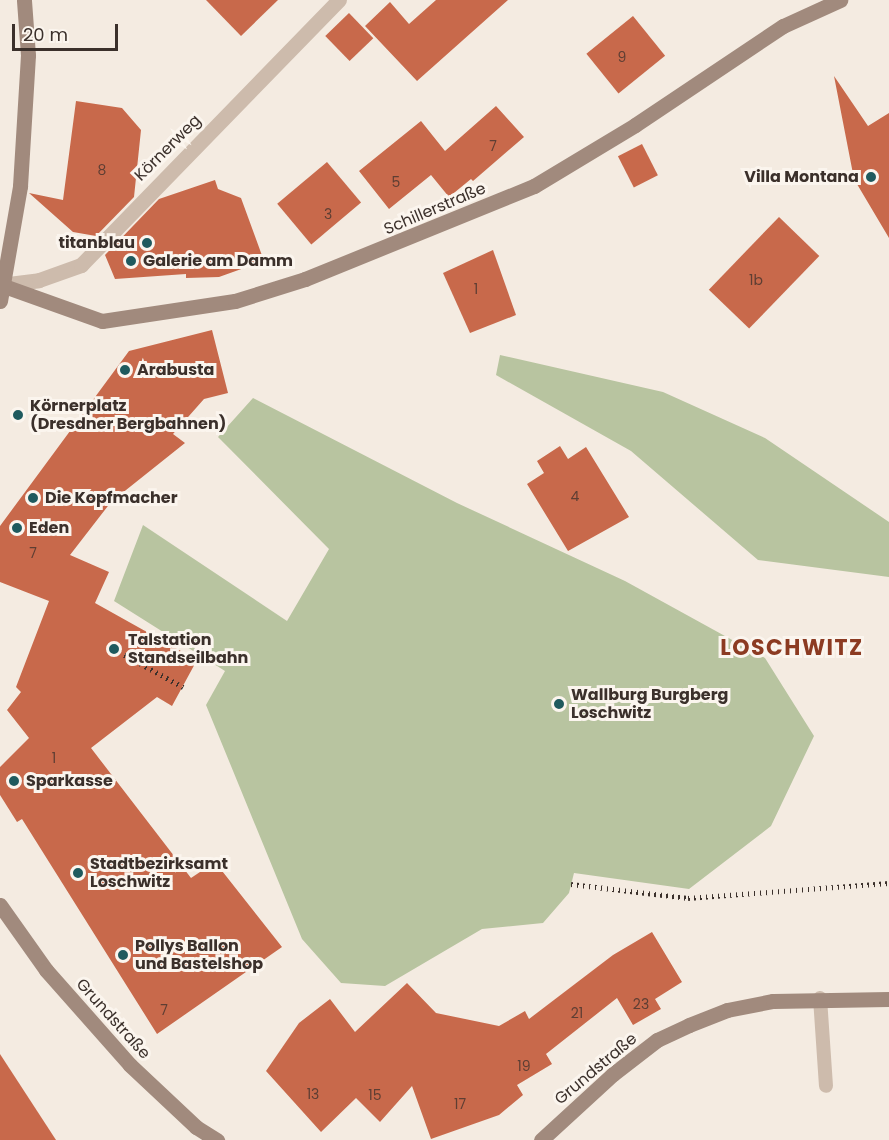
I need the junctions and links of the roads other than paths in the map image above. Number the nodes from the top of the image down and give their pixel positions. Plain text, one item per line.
1 (24, 0) edge
2 (339, 0) edge
3 (840, 0) edge
4 (1, 290) edge
5 (0, 905) edge
6 (820, 998) junction
7 (889, 999) edge
8 (826, 1086) dead end
9 (217, 1140) edge
10 (541, 1140) edge

1 - 4 main road
2 - 4 street, Körnerweg
3 - 4 main road, Schillerstraße
5 - 9 main road, Grundstraße
6 - 7 main road, Grundstraße
6 - 8 lane
6 - 10 main road, Grundstraße

